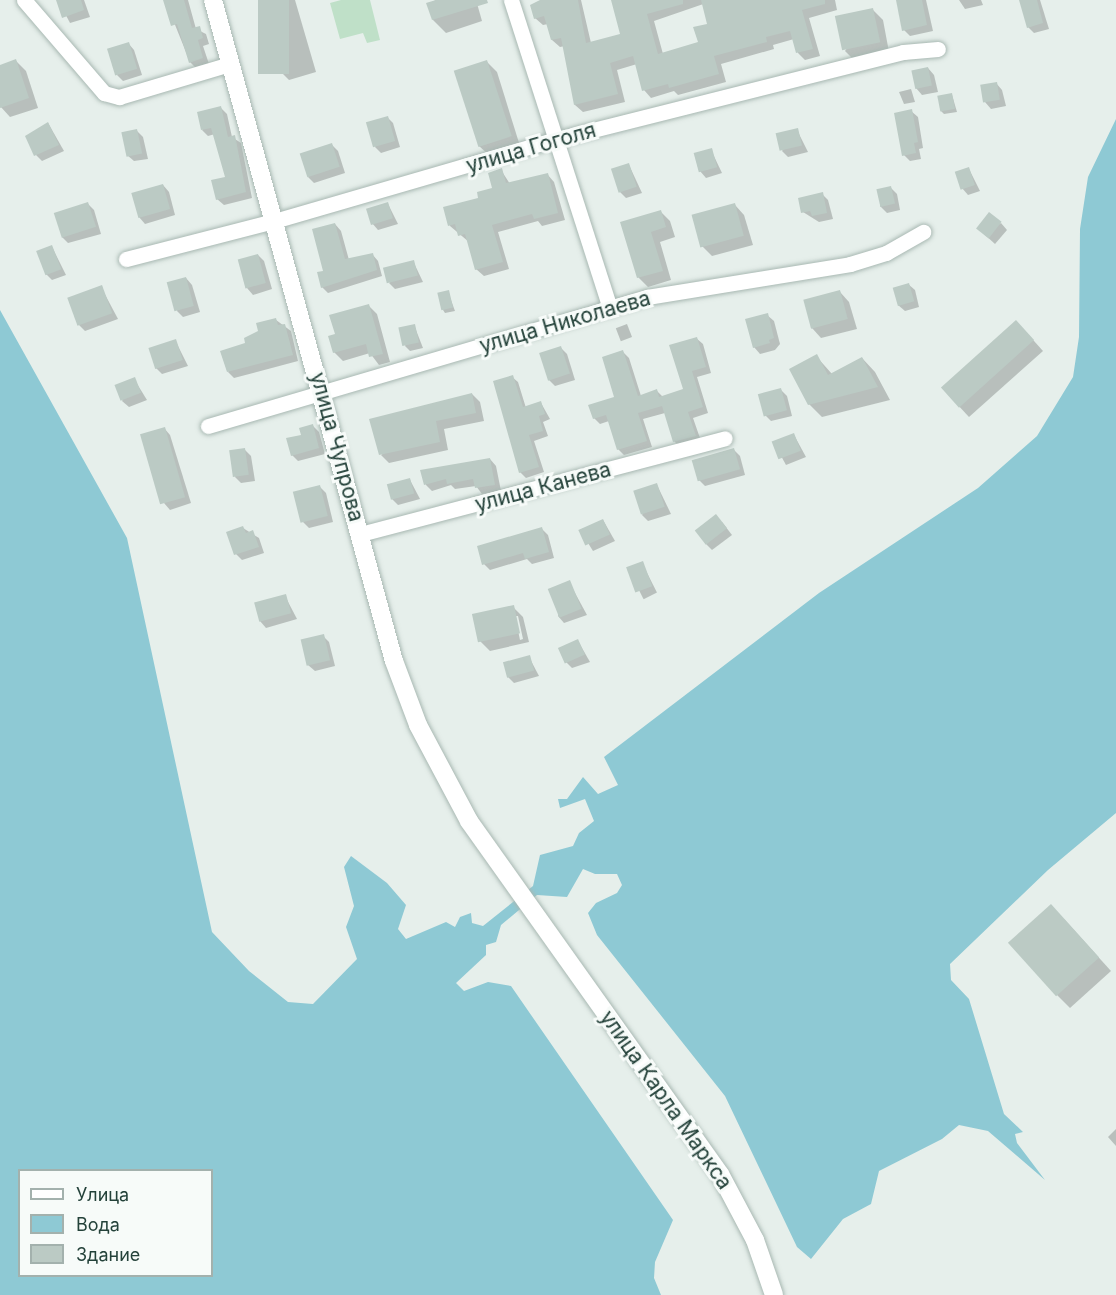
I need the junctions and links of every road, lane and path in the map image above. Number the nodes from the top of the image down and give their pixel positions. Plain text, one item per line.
1 (24, 0) edge
2 (213, 0) edge
3 (511, 0) edge
4 (938, 49) dead end
5 (230, 64) junction
6 (557, 139) junction
7 (274, 221) junction
8 (923, 232) dead end
9 (126, 259) dead end
10 (610, 308) junction
11 (323, 394) junction
12 (208, 426) dead end
13 (725, 438) dead end
14 (360, 534) junction
15 (537, 915) joint
16 (774, 1295) edge

1 - 5 street
2 - 5 street, улица Чупрова
3 - 6 street
4 - 6 street, улица Гоголя
5 - 7 street, улица Чупрова
6 - 7 street, улица Гоголя
6 - 10 street
7 - 9 street, улица Гоголя
7 - 11 street, улица Чупрова
8 - 10 street, улица Николаева
10 - 11 street, улица Николаева
11 - 12 street, улица Николаева
11 - 14 street, улица Чупрова
13 - 14 street, улица Канева
14 - 15 street, улица Чупрова
15 - 16 street, улица Карла Маркса

